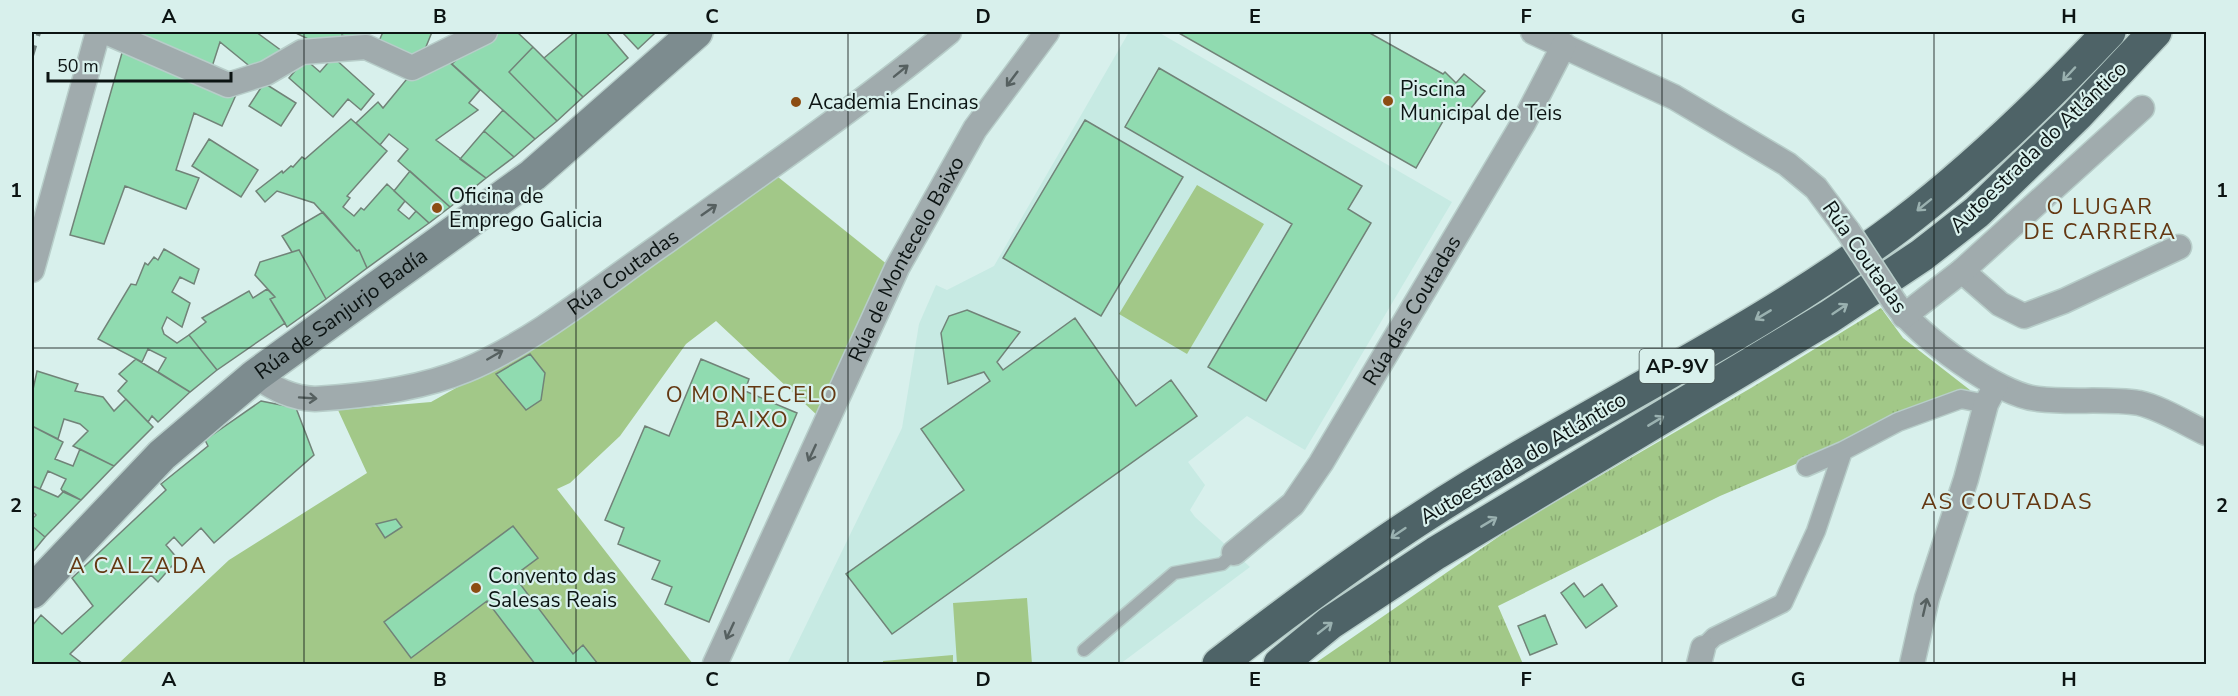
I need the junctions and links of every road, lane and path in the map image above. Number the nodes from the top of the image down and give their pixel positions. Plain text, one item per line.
1 (98, 32) edge
2 (106, 32) edge
3 (485, 32) edge
4 (696, 32) edge
5 (948, 32) edge
6 (1047, 32) edge
7 (1536, 32) edge
8 (2109, 32) edge
9 (2155, 32) edge
10 (1564, 45) junction
11 (2142, 108) dead end
12 (2179, 247) dead end
13 (32, 270) edge
14 (1962, 271) junction
15 (1899, 310) junction
16 (255, 376) junction
17 (1991, 394) junction
18 (2206, 433) edge
19 (1843, 451) junction
20 (1806, 467) dead end
21 (1234, 553) joint
22 (32, 592) edge
23 (1084, 650) dead end
24 (1701, 656) edge
25 (715, 664) edge
26 (1219, 664) edge
27 (1280, 664) edge
28 (1912, 664) edge

1 - 13 street
2 - 3 street
4 - 16 main road, Rúa de Sanjurjo Badía
16 -> 5 street, Rúa Coutadas
6 -> 25 street, Rúa de Montecelo Baixo
7 - 10 street, Rúa Coutadas
8 -> 26 highway, Autoestrada do Atlántico / AP-9V
27 -> 9 highway, Autoestrada do Atlántico / AP-9V
10 - 15 street, Rúa Coutadas, bridge
10 - 21 street, Rúa das Coutadas
11 - 14 street
12 - 14 street
14 - 15 street
15 - 17 street, Rúa Coutadas
16 - 22 main road, Rúa de Sanjurjo Badía
17 - 18 street, Rúa Coutadas
17 - 19 street
28 -> 17 street
19 - 20 street
19 - 24 street
21 - 23 lane

